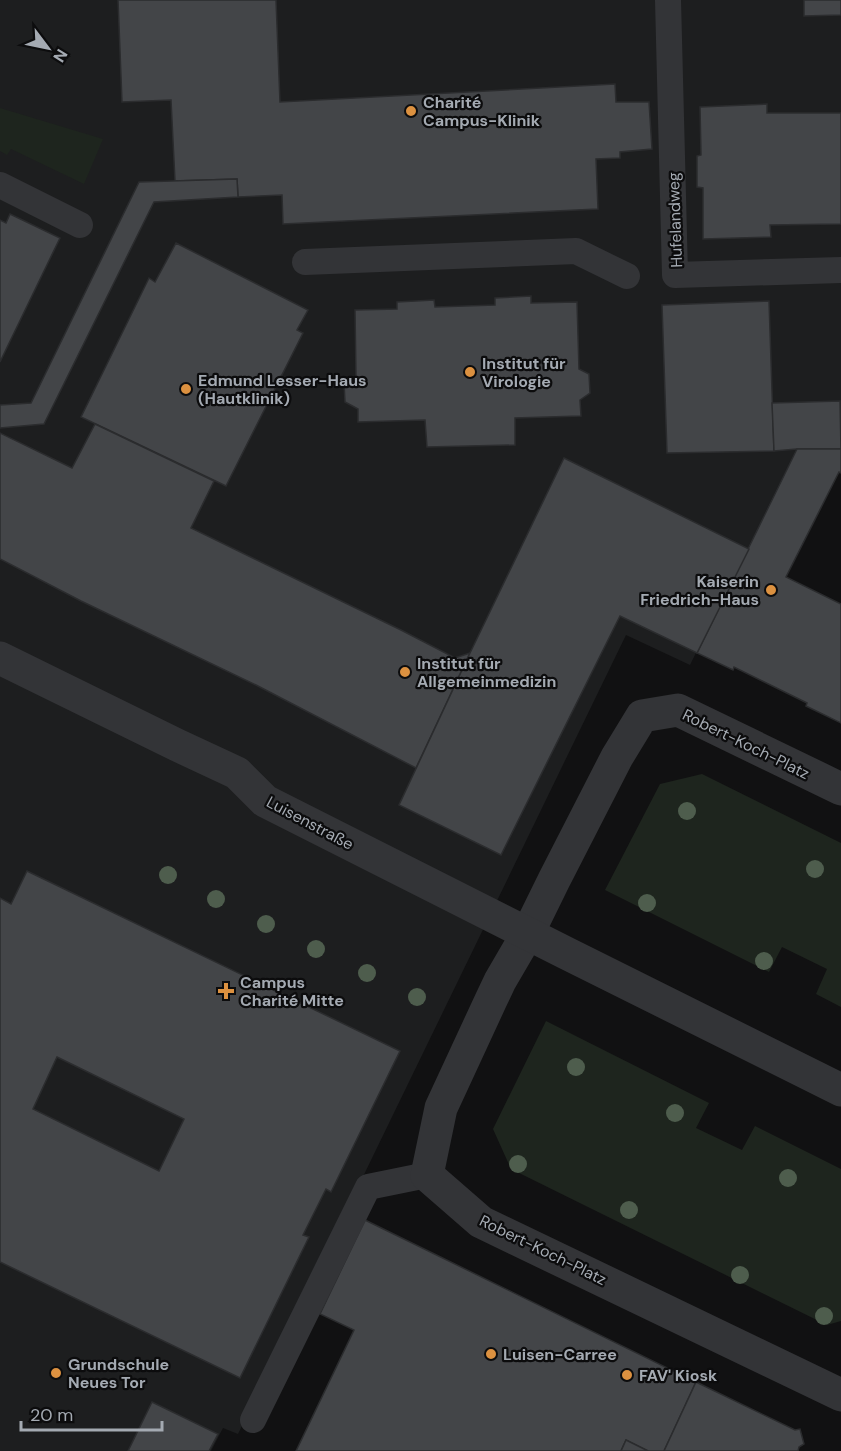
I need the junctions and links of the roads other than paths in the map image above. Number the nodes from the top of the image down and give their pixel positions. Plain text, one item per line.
1 (668, 0) edge
2 (0, 185) edge
3 (80, 225) dead end
4 (305, 262) dead end
5 (841, 270) edge
6 (627, 276) dead end
7 (0, 658) edge
8 (841, 789) edge
9 (528, 933) junction
10 (841, 1090) edge
11 (427, 1176) junction
12 (841, 1395) edge
13 (253, 1420) dead end

1 - 5 lane, Hufelandweg
2 - 3 lane
4 - 6 lane
7 - 9 street, Luisenstraße
8 - 9 street, Robert-Koch-Platz
9 - 10 street
9 - 11 street, Robert-Koch-Platz
11 - 12 street, Robert-Koch-Platz
11 - 13 lane

